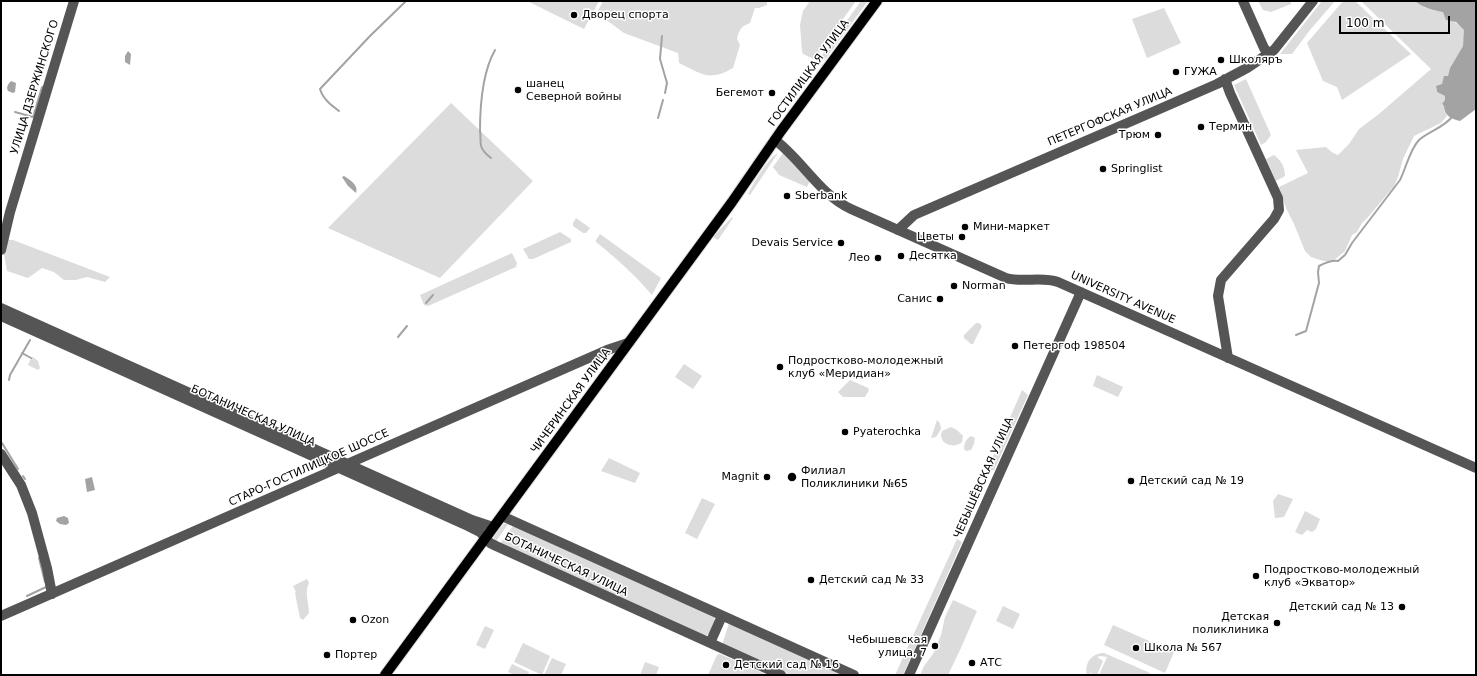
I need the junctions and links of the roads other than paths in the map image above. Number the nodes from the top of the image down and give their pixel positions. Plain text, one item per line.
1 (74, 1) edge
2 (877, 1) edge
3 (1243, 1) edge
4 (1313, 1) edge
5 (1269, 55) junction
6 (1225, 79) junction
7 (775, 140) junction
8 (898, 230) junction
9 (1, 250) edge
10 (1080, 292) junction
11 (1, 308) edge
12 (1, 316) edge
13 (628, 344) junction
14 (1228, 358) junction
15 (1, 454) edge
16 (343, 466) junction
17 (1476, 468) edge
18 (502, 516) junction
19 (493, 527) junction
20 (486, 537) junction
21 (52, 594) junction
22 (1, 616) edge
23 (722, 616) junction
24 (710, 643) junction
25 (385, 675) edge
26 (781, 675) edge
27 (854, 675) edge
28 (909, 675) edge

1 - 9 street, УЛИЦА ДЗЕРЖИНСКОГО
2 - 7 main road, ГОСТИЛИЦКАЯ УЛИЦА
3 - 5 street
4 - 5 street, ПЕТЕРГОФСКАЯ УЛИЦА
5 - 6 street, ПЕТЕРГОФСКАЯ УЛИЦА
6 - 8 street, ПЕТЕРГОФСКАЯ УЛИЦА
6 - 14 street
7 - 8 street, UNIVERSITY AVENUE
7 - 13 main road, ЧИЧЕРИНСКАЯ УЛИЦА
8 - 10 street, UNIVERSITY AVENUE
10 - 14 street, UNIVERSITY AVENUE
10 - 28 street, ЧЕБЫШЁВСКАЯ УЛИЦА
11 - 16 street, БОТАНИЧЕСКАЯ УЛИЦА
12 - 16 street, БОТАНИЧЕСКАЯ УЛИЦА
13 - 16 street, СТАРО-ГОСТИЛИЦКОЕ ШОССЕ
13 - 18 main road, ЧИЧЕРИНСКАЯ УЛИЦА
14 - 17 street, UNIVERSITY AVENUE
15 - 21 street
16 - 19 street, БОТАНИЧЕСКАЯ УЛИЦА
16 - 20 street, БОТАНИЧЕСКАЯ УЛИЦА
16 - 21 street, СТАРО-ГОСТИЛИЦКОЕ ШОССЕ
18 - 19 main road, ЧИЧЕРИНСКАЯ УЛИЦА
18 - 23 street, БОТАНИЧЕСКАЯ УЛИЦА
19 - 20 main road, ЧИЧЕРИНСКАЯ УЛИЦА
20 - 24 street, БОТАНИЧЕСКАЯ УЛИЦА
20 - 25 main road, ЧИЧЕРИНСКАЯ УЛИЦА
21 - 22 street, СТАРО-ГОСТИЛИЦКОЕ ШОССЕ
23 - 24 street
23 - 27 street, БОТАНИЧЕСКАЯ УЛИЦА
24 - 26 street, БОТАНИЧЕСКАЯ УЛИЦА

